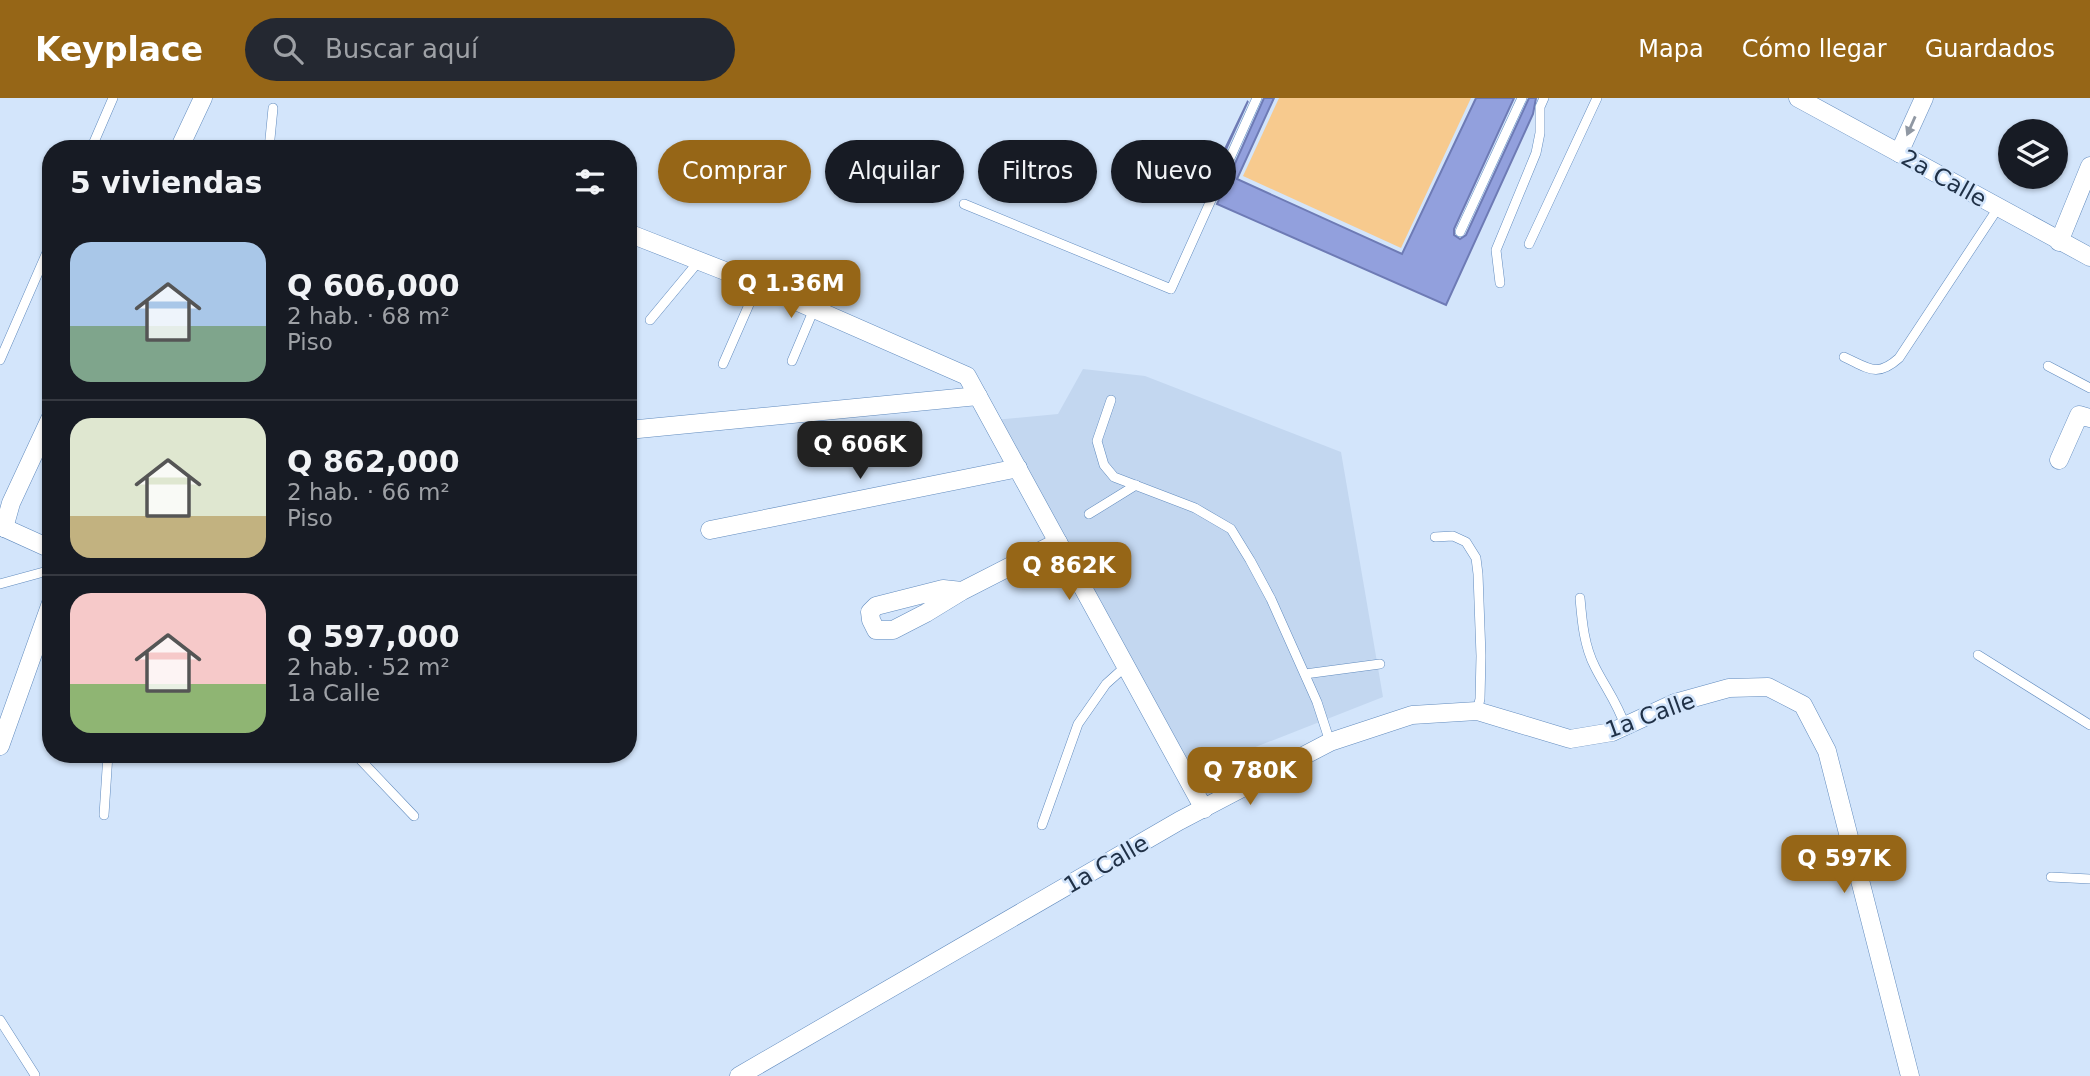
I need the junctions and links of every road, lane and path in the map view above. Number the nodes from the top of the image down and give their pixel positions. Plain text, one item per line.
1 (113, 98) edge
2 (203, 98) edge
3 (1257, 98) edge
4 (1522, 98) edge
5 (1544, 98) edge
6 (1597, 98) edge
7 (1798, 98) edge
8 (1924, 98) edge
9 (273, 108) dead end
10 (96, 140) edge
11 (183, 140) edge
12 (270, 140) edge
13 (1899, 153) junction
14 (2090, 166) edge
15 (964, 204) dead end
16 (1998, 208) junction
17 (1460, 232) dead end
18 (637, 237) edge
19 (2059, 242) junction
20 (1530, 244) dead end
21 (2090, 257) edge
22 (699, 261) junction
23 (42, 264) edge
24 (1500, 283) dead end
25 (758, 284) junction
26 (814, 309) junction
27 (650, 320) dead end
28 (1844, 357) dead end
29 (0, 360) edge
30 (792, 360) dead end
31 (723, 364) dead end
32 (2048, 366) dead end
33 (2090, 388) edge
34 (978, 396) junction
35 (1111, 400) dead end
36 (2090, 418) edge
37 (637, 429) edge
38 (42, 436) edge
39 (2059, 460) dead end
40 (1018, 468) junction
41 (1136, 485) junction
42 (1089, 514) dead end
43 (2, 527) edge
44 (710, 530) dead end
45 (1435, 537) dead end
46 (1058, 542) junction
47 (42, 545) edge
48 (42, 572) edge
49 (0, 584) edge
50 (962, 590) dead end
51 (1580, 597) dead end
52 (42, 628) edge
53 (1978, 655) dead end
54 (1380, 664) dead end
55 (1126, 666) junction
56 (1305, 674) junction
57 (1478, 710) junction
58 (2090, 725) edge
59 (1625, 726) junction
60 (1330, 742) junction
61 (0, 746) edge
62 (107, 763) edge
63 (364, 763) edge
64 (1204, 809) junction
65 (104, 815) dead end
66 (414, 816) dead end
67 (1042, 825) dead end
68 (2050, 877) dead end
69 (2090, 879) edge
70 (0, 1020) edge
71 (35, 1075) edge
72 (739, 1076) edge
73 (1910, 1076) edge

1 - 10 lane
2 - 11 street
3 - 15 lane
4 - 17 lane
5 - 24 lane
6 - 20 lane
7 - 13 street, 2a Calle
8 -> 13 street
9 - 12 lane
13 - 16 street, 2a Calle
14 - 19 street
16 - 19 street, 2a Calle
16 - 28 lane
18 - 22 street
19 - 21 street, 2a Calle
22 - 25 street
22 - 27 lane
23 - 29 lane
25 - 26 street
25 - 31 lane
26 - 30 lane
26 - 34 street
32 - 33 lane
34 - 37 street
34 - 40 street
35 - 41 lane
36 - 39 street
38 - 43 street
40 - 44 street
40 - 46 street
41 - 42 lane
41 - 56 lane
43 - 47 street
45 - 57 lane
46 - 50 street
46 - 55 street
48 - 49 lane
51 - 59 lane
52 - 61 street
53 - 58 lane
54 - 56 lane
55 - 64 street
55 - 67 lane
56 - 60 lane
57 - 59 street, 1a Calle
57 - 60 street, 1a Calle
59 - 73 street, 1a Calle
60 - 64 street, 1a Calle
62 - 65 lane
63 - 66 lane
64 - 72 street, 1a Calle
68 - 69 lane
70 - 71 lane

